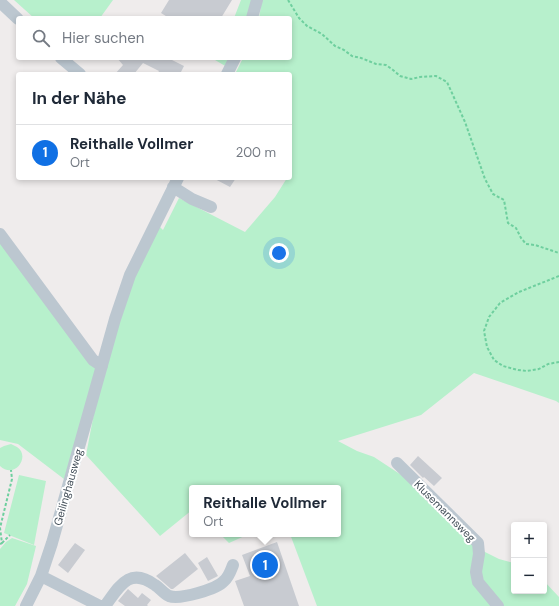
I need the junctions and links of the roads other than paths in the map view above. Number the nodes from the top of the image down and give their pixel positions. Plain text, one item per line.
1 (257, 0) edge
2 (0, 2) edge
3 (253, 16) edge
4 (16, 17) edge
5 (64, 60) edge
6 (234, 60) edge
7 (78, 72) edge
8 (228, 72) edge
9 (176, 182) edge
10 (211, 207) dead end
11 (0, 234) edge
12 (102, 366) junction
13 (397, 463) dead end
14 (233, 565) dead end
15 (41, 576) junction
16 (26, 606) edge
17 (100, 606) edge
18 (105, 606) edge
19 (498, 606) edge

1 - 3 street
2 - 4 street
5 - 7 street
6 - 8 street
9 - 10 street
9 - 12 street, Geilinghausweg
11 - 12 street
12 - 15 street, Geilinghausweg
13 - 19 street, Klusemannsweg
14 - 18 street
15 - 16 street, Geilinghausweg
15 - 17 street

